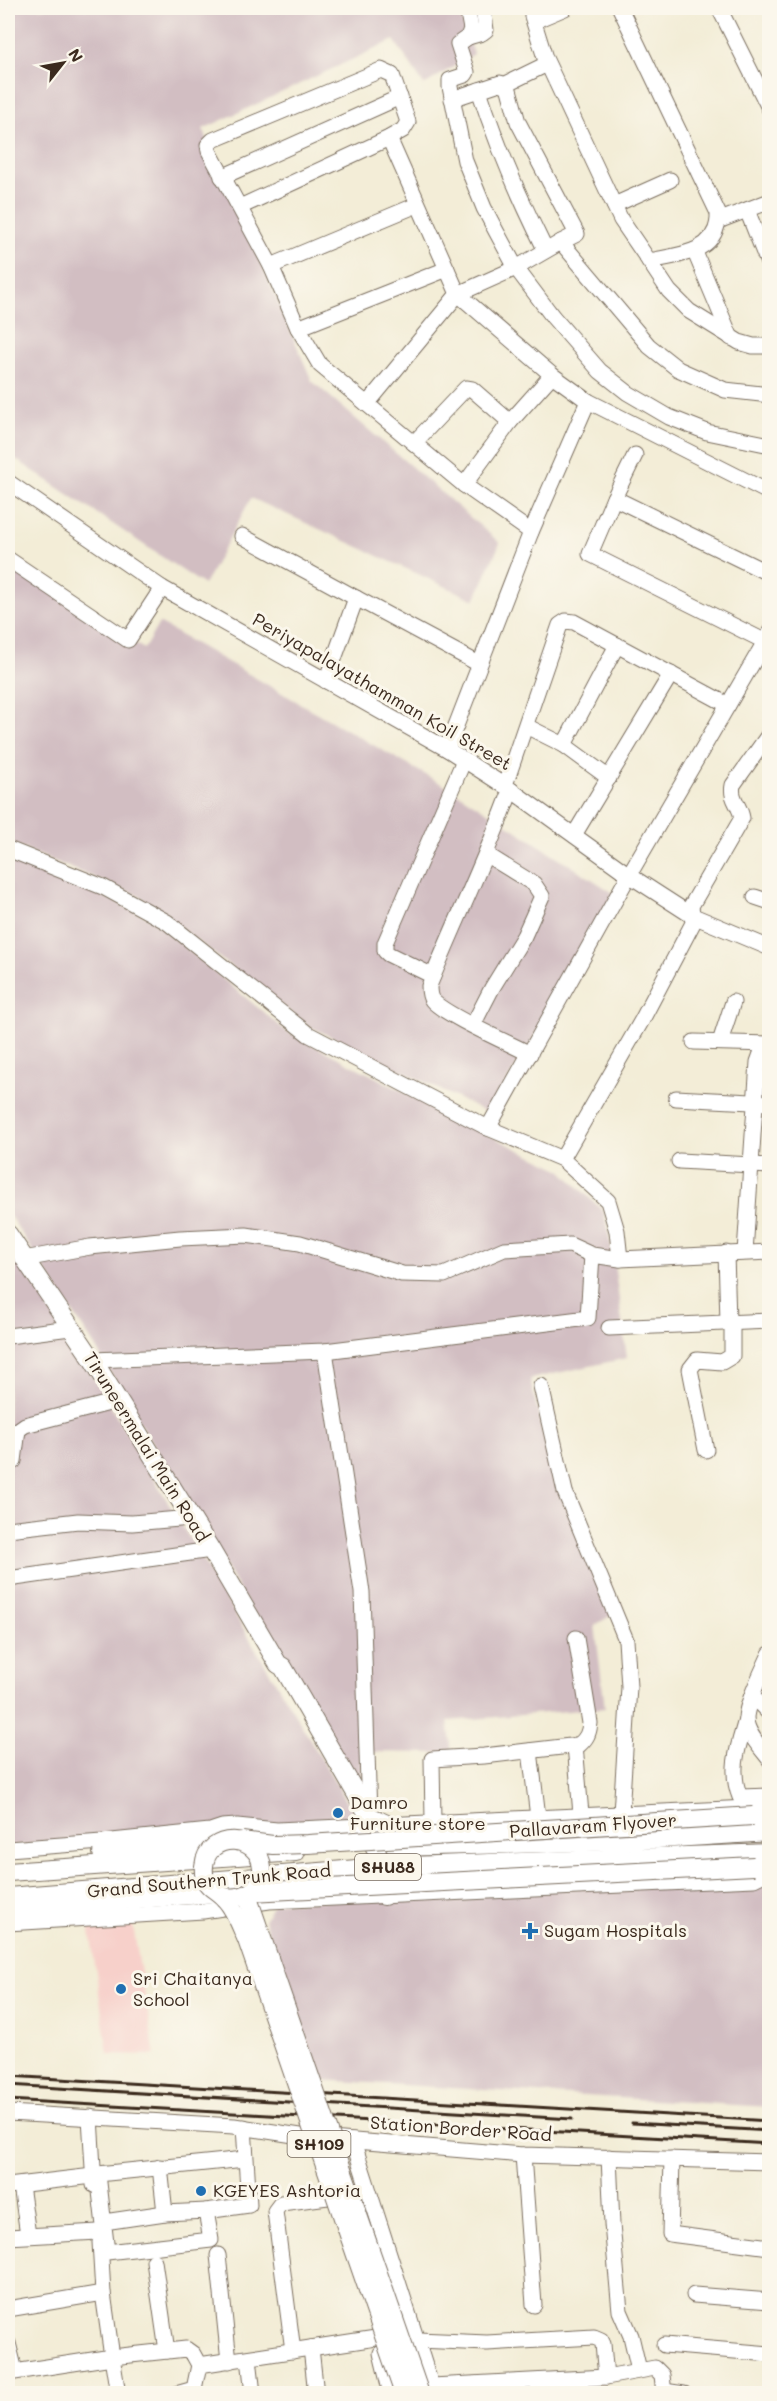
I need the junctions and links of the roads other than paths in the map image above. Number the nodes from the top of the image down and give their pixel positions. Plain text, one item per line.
1 (467, 8) edge
2 (483, 8) edge
3 (566, 8) edge
4 (620, 8) edge
5 (719, 8) edge
6 (533, 14) edge
7 (468, 37) junction
8 (548, 64) junction
9 (506, 84) junction
10 (479, 90) junction
11 (400, 97) junction
12 (453, 99) junction
13 (770, 110) edge
14 (389, 138) junction
15 (222, 177) junction
16 (670, 180) dead end
17 (770, 201) edge
18 (417, 205) junction
19 (614, 205) junction
20 (240, 207) junction
21 (747, 210) junction
22 (718, 221) junction
23 (561, 242) junction
24 (545, 249) junction
25 (696, 250) junction
26 (649, 261) junction
27 (271, 266) junction
28 (516, 268) junction
29 (770, 268) edge
30 (447, 269) junction
31 (458, 294) junction
32 (298, 328) junction
33 (731, 338) junction
34 (770, 346) edge
35 (552, 375) junction
36 (628, 393) junction
37 (770, 394) edge
38 (588, 401) junction
39 (367, 404) junction
40 (616, 415) junction
41 (510, 422) junction
42 (414, 443) junction
43 (770, 445) edge
44 (635, 455) dead end
45 (8, 482) edge
46 (465, 485) junction
47 (770, 493) edge
48 (614, 498) junction
49 (531, 532) junction
50 (242, 536) dead end
51 (8, 559) edge
52 (770, 574) edge
53 (162, 588) junction
54 (356, 598) junction
55 (768, 640) edge
56 (617, 645) junction
57 (479, 664) junction
58 (671, 674) junction
59 (326, 681) junction
60 (728, 705) junction
61 (526, 726) junction
62 (770, 733) edge
63 (564, 745) junction
64 (447, 749) junction
65 (464, 760) junction
66 (609, 778) junction
67 (508, 788) junction
68 (574, 835) junction
69 (8, 849) edge
70 (487, 855) junction
71 (629, 875) junction
72 (691, 915) junction
73 (770, 948) edge
74 (433, 976) junction
75 (733, 1002) dead end
76 (474, 1025) junction
77 (694, 1042) dead end
78 (720, 1042) junction
79 (770, 1044) edge
80 (530, 1054) junction
81 (676, 1098) dead end
82 (762, 1102) edge
83 (488, 1128) junction
84 (562, 1159) junction
85 (679, 1161) dead end
86 (751, 1163) junction
87 (770, 1166) edge
88 (8, 1234) edge
89 (745, 1252) junction
90 (770, 1252) edge
91 (726, 1253) junction
92 (592, 1255) junction
93 (24, 1259) junction
94 (620, 1259) junction
95 (770, 1321) edge
96 (730, 1322) junction
97 (70, 1328) junction
98 (609, 1328) dead end
99 (8, 1336) edge
100 (326, 1351) junction
101 (93, 1360) junction
102 (541, 1386) dead end
103 (117, 1401) junction
104 (706, 1450) dead end
105 (14, 1461) dead end
106 (191, 1518) junction
107 (8, 1528) edge
108 (211, 1550) junction
109 (8, 1579) edge
110 (576, 1638) dead end
111 (770, 1654) edge
112 (752, 1696) junction
113 (770, 1714) edge
114 (746, 1720) junction
115 (575, 1745) junction
116 (530, 1751) junction
117 (770, 1760) edge
118 (770, 1796) edge
119 (770, 1807) edge
120 (621, 1813) junction
121 (581, 1814) junction
122 (538, 1816) junction
123 (761, 1816) edge
124 (368, 1822) junction
125 (433, 1822) junction
126 (388, 1825) junction
127 (770, 1832) edge
128 (237, 1840) junction
129 (216, 1845) junction
130 (431, 1846) junction
131 (377, 1847) junction
132 (8, 1849) edge
133 (770, 1853) edge
134 (8, 1860) edge
135 (537, 1861) junction
136 (382, 1867) junction
137 (764, 1868) edge
138 (8, 1872) edge
139 (538, 1889) junction
140 (249, 1893) junction
141 (384, 1896) junction
142 (8, 1897) edge
143 (224, 1899) junction
144 (8, 1909) edge
145 (8, 1923) edge
146 (8, 2113) edge
147 (90, 2116) junction
148 (244, 2127) junction
149 (307, 2137) junction
150 (353, 2141) junction
151 (523, 2155) junction
152 (609, 2157) junction
153 (672, 2159) junction
154 (245, 2160) junction
155 (770, 2162) edge
156 (160, 2167) junction
157 (93, 2176) junction
158 (14, 2186) edge
159 (328, 2197) junction
160 (206, 2211) junction
161 (165, 2213) junction
162 (101, 2227) junction
163 (28, 2235) junction
164 (8, 2236) edge
165 (770, 2247) edge
166 (218, 2255) dead end
167 (154, 2261) dead end
168 (103, 2293) junction
169 (694, 2295) dead end
170 (770, 2301) edge
171 (534, 2305) dead end
172 (8, 2308) edge
173 (376, 2338) junction
174 (418, 2340) junction
175 (8, 2343) edge
176 (664, 2345) dead end
177 (311, 2348) junction
178 (167, 2351) junction
179 (292, 2351) junction
180 (770, 2354) edge
181 (112, 2357) junction
182 (249, 2358) junction
183 (229, 2361) junction
184 (199, 2365) junction
185 (639, 2370) junction
186 (11, 2372) edge
187 (606, 2377) junction
188 (429, 2391) edge
189 (664, 2392) edge
190 (118, 2394) edge
191 (176, 2394) edge
192 (253, 2394) edge
193 (316, 2394) edge
194 (391, 2394) edge
195 (404, 2394) edge
196 (684, 2394) edge

1 - 7 street
2 - 7 street
3 - 6 street
4 - 22 street
5 - 13 street
6 - 8 street
7 - 12 street
8 - 9 street
8 - 19 street
9 - 10 street
9 - 23 street
10 - 12 street
10 - 24 street
11 - 14 street
11 - 15 street
11 - 15 street
12 - 28 street
14 - 18 street
14 - 20 street
15 - 20 street
16 - 19 street
17 - 21 street
18 - 27 street
18 - 30 street
19 - 26 street
20 - 27 street
21 - 22 street
21 - 29 street
22 - 25 street
23 - 24 street
23 - 37 street
24 - 28 street
25 - 26 street
25 - 33 street
26 - 33 street
27 - 32 street
28 - 31 street
28 - 36 street
30 - 31 street
30 - 32 street
31 - 35 street
31 - 39 street
32 - 39 street
33 - 34 street
35 - 38 street
35 - 41 street
36 - 40 street
36 - 43 street
38 - 40 street
38 - 49 street
39 - 42 street
40 - 47 street
41 - 42 street
41 - 46 street
42 - 46 street
44 - 48 street
45 - 53 street, Periyapalayathamman Koil Street
46 - 49 street
48 - 52 street
48 - 55 street
49 - 57 street
50 - 54 street
51 - 53 street
53 - 59 street, Periyapalayathamman Koil Street
54 - 57 street
54 - 59 street
55 - 60 street
56 - 58 street
56 - 61 street
56 - 63 street
57 - 64 street
58 - 60 street
58 - 66 street
59 - 64 street, Periyapalayathamman Koil Street
60 - 71 street
61 - 63 street
61 - 67 street
62 - 72 street
63 - 66 street
64 - 65 street, Periyapalayathamman Koil Street
65 - 67 street, Periyapalayathamman Koil Street
65 - 74 street
66 - 68 street
67 - 68 street, Periyapalayathamman Koil Street
67 - 70 street
68 - 71 street, Periyapalayathamman Koil Street
69 - 83 street
70 - 74 street
70 - 76 street
71 - 72 street, Periyapalayathamman Koil Street
71 - 80 street
72 - 73 street, Periyapalayathamman Koil Street
72 - 84 street
74 - 76 street
75 - 78 street
76 - 80 street
77 - 78 street
78 - 79 street
79 - 82 street
80 - 83 street
81 - 82 street
82 - 86 street
83 - 84 street
84 - 94 street
85 - 86 street
86 - 87 street
86 - 89 street
88 - 93 main road, Tiruneermalai Main Road
89 - 90 street
89 - 91 street
91 - 94 street
91 - 96 street
92 - 93 street
92 - 94 street
92 - 100 street
93 - 97 main road, Tiruneermalai Main Road
95 - 96 street
96 - 98 street
96 - 104 street
97 - 99 street
97 - 101 main road, Tiruneermalai Main Road
100 - 101 street
100 - 124 street
101 - 103 main road, Tiruneermalai Main Road
102 - 120 street
103 - 105 street
103 - 106 main road, Tiruneermalai Main Road
106 - 107 street
106 - 108 main road, Tiruneermalai Main Road
108 - 109 street
108 - 124 main road, Tiruneermalai Main Road
110 - 115 street
111 - 112 street
112 - 113 street
112 - 114 street
114 - 117 street
114 - 118 street
115 - 116 street
115 - 121 street
116 - 122 street
116 - 125 street
119 - 120 street
120 - 121 street
121 - 122 street
122 - 125 street
123 - 128 main road, Pallavaram Flyover, bridge
124 - 126 main road
124 - 131 main road, Tiruneermalai Main Road
124 - 132 street
125 - 126 street
126 - 130 main road
127 - 130 main road, Grand Southern Trunk Road / SHU88
128 - 129 main road, Pallavaram Flyover, bridge
128 - 140 main road, bridge
129 - 134 main road, Pallavaram Flyover
129 - 143 main road, bridge
130 - 131 main road, Grand Southern Trunk Road / SHU88
131 - 136 main road, Tiruneermalai Main Road
131 - 138 main road, Grand Southern Trunk Road / SHU88
133 - 135 main road, Grand Southern Trunk Road / SHU88
135 - 136 main road, Grand Southern Trunk Road / SHU88
135 - 139 main road
136 - 141 main road, Tiruneermalai Main Road
136 - 142 main road, Grand Southern Trunk Road / SHU88
137 - 139 street
137 - 140 main road, bridge
139 - 141 street
140 - 143 main road, bridge
140 - 188 main road, SH109, bridge
141 - 143 street
143 - 144 main road
143 - 145 street
143 - 195 main road, SH109, bridge
146 - 147 street, Station Border Road
147 - 148 street, Station Border Road
147 - 157 street
148 - 149 street, Station Border Road
148 - 154 street
149 - 150 street, Station Border Road
149 - 159 street
150 - 151 street, Station Border Road
150 - 174 street
151 - 152 street, Station Border Road
151 - 171 street
152 - 153 street, Station Border Road
152 - 185 street
153 - 155 street, Station Border Road
153 - 165 street
154 - 156 street
154 - 160 street
156 - 161 street
156 - 162 street
157 - 158 street
157 - 162 street
158 - 163 street
159 - 173 street
159 - 179 street
160 - 161 street
160 - 162 street
161 - 162 street
162 - 163 street
162 - 168 street
163 - 164 street
166 - 183 street
167 - 178 street
168 - 172 street
168 - 181 street
169 - 170 street
173 - 177 street
173 - 194 street
174 - 187 street
174 - 188 street
175 - 186 street
176 - 180 street
177 - 179 street
177 - 193 street
178 - 181 street
178 - 184 street
179 - 182 street
181 - 186 street
181 - 190 street
182 - 183 street
182 - 192 street
183 - 184 street
184 - 191 street
185 - 187 street
185 - 189 street
187 - 188 street
189 - 196 street

